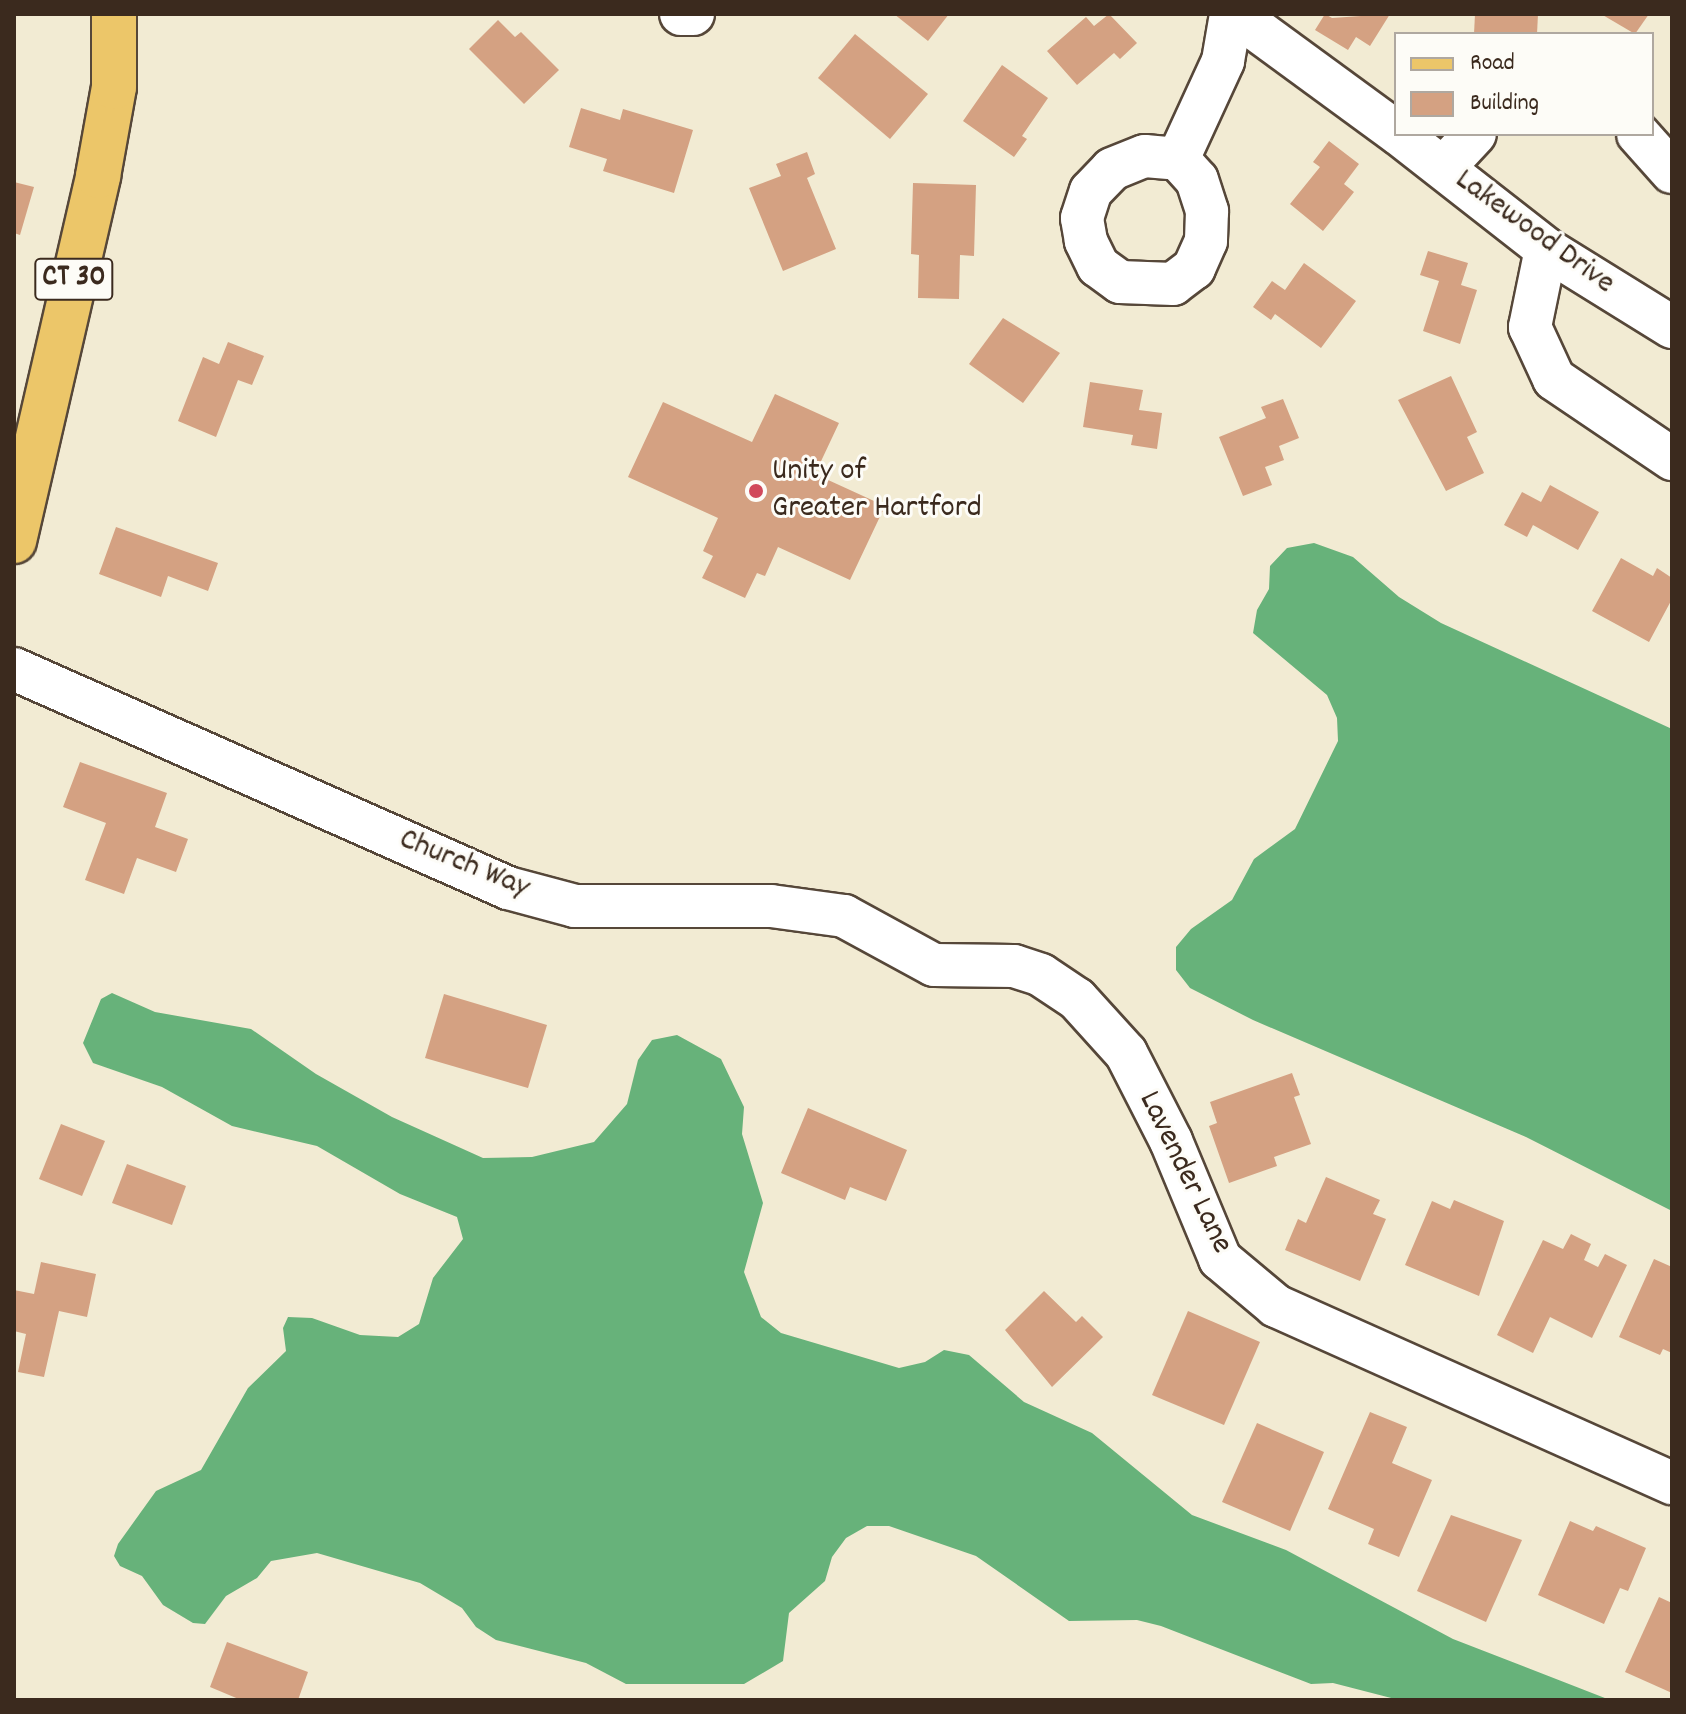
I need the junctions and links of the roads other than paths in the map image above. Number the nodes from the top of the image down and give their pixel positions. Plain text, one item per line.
1 (114, 14) edge
2 (681, 14) edge
3 (693, 14) edge
4 (1233, 14) edge
5 (1394, 130) edge
6 (1402, 136) edge
7 (1473, 136) edge
8 (1640, 136) edge
9 (1178, 159) dead end
10 (1444, 167) junction
11 (1672, 172) edge
12 (1546, 249) junction
13 (1672, 327) edge
14 (1672, 459) edge
15 (14, 541) edge
16 (14, 669) edge
17 (934, 965) joint
18 (1672, 1483) edge

1 - 15 main road, CT 30
2 - 3 street
4 - 5 street, Lakewood Drive
4 - 9 street
6 - 10 street, Lakewood Drive
7 - 10 street
8 - 11 street
10 - 12 street, Lakewood Drive
12 - 13 street, Lakewood Drive
12 - 14 street
16 - 17 street, Church Way
17 - 18 street, Lavender Lane

